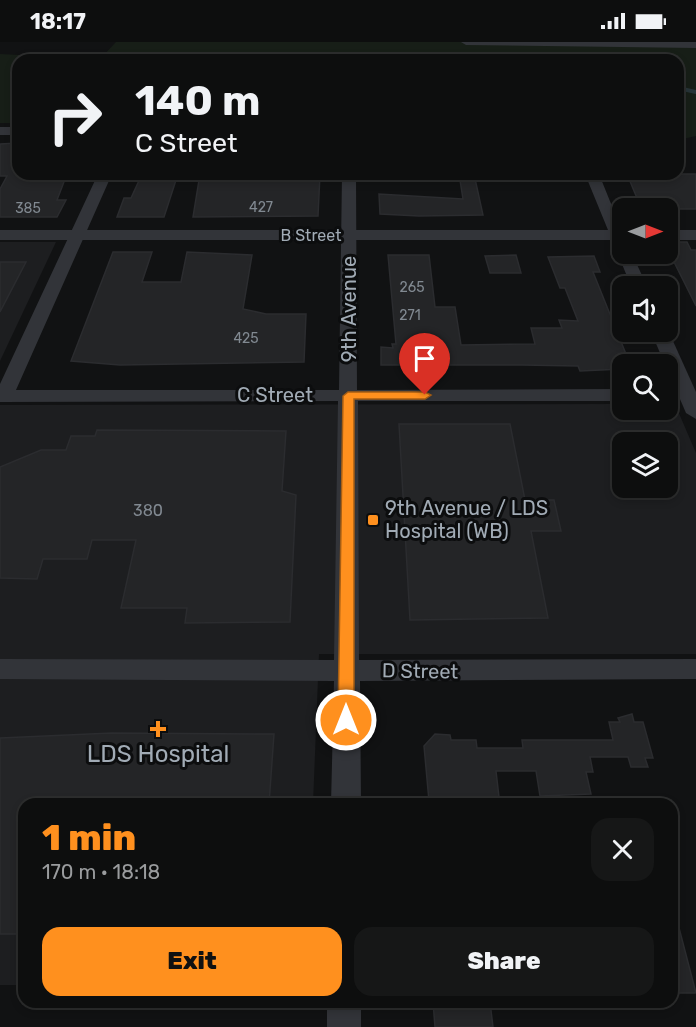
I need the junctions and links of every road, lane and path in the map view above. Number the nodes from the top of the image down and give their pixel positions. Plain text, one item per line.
1 (466, 42) edge
2 (696, 45) edge
3 (102, 180) edge
4 (349, 180) edge
5 (595, 180) edge
6 (612, 219) edge
7 (349, 234) junction
8 (0, 235) edge
9 (77, 235) junction
10 (678, 235) edge
11 (696, 235) edge
12 (612, 239) edge
13 (665, 342) edge
14 (612, 395) edge
15 (2, 396) edge
16 (348, 396) junction
17 (678, 397) edge
18 (693, 401) edge
19 (0, 669) edge
20 (696, 669) edge
21 (346, 670) junction
22 (345, 798) edge
23 (344, 1008) edge
24 (344, 1027) edge

1 - 2 street
3 - 9 street
4 - 7 street, 9th Avenue
5 - 6 street
7 - 9 street, B Street
7 - 12 street, B Street
7 - 16 street, 9th Avenue
8 - 9 street, B Street
9 - 15 street
10 - 11 street
13 - 18 street
14 - 16 street, C Street
15 - 16 street, C Street
16 - 21 street, 9th Avenue
17 - 18 street
19 - 21 street, D Street
20 - 21 street, D Street
21 - 22 street, 9th Avenue
23 - 24 street

